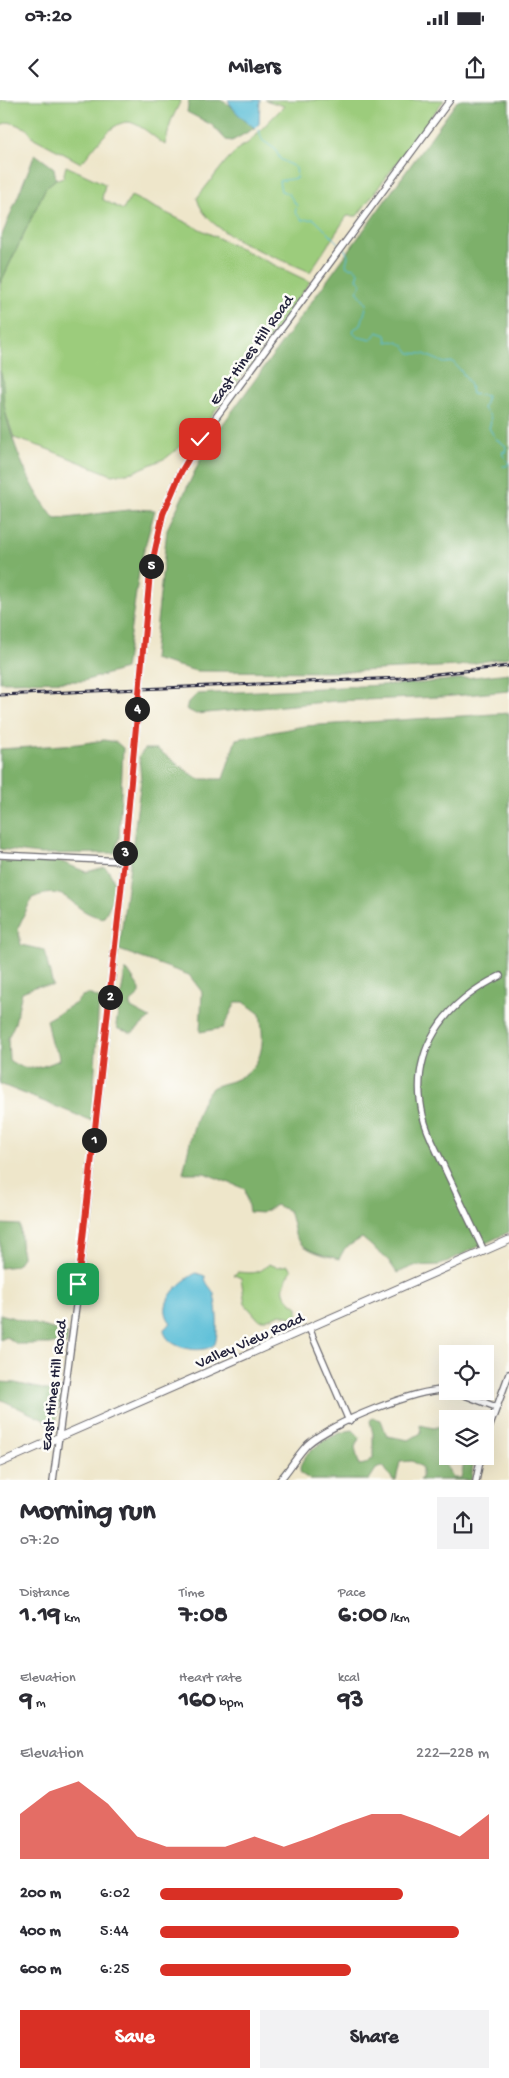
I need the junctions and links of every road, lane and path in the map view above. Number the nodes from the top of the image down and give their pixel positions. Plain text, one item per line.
1 (450, 100) edge
2 (0, 855) edge
3 (124, 861) junction
4 (500, 976) dead end
5 (509, 1240) edge
6 (484, 1251) junction
7 (309, 1328) junction
8 (509, 1374) edge
9 (439, 1391) edge
10 (478, 1400) edge
11 (496, 1407) junction
12 (494, 1413) edge
13 (349, 1421) junction
14 (60, 1436) junction
15 (0, 1463) edge
16 (479, 1465) edge
17 (53, 1480) edge
18 (280, 1480) edge
19 (476, 1480) edge

1 - 3 street, East Hines Hill Road
2 - 3 street
3 - 14 street, East Hines Hill Road
4 - 6 street
5 - 6 main road, Valley View Road
6 - 7 main road, Valley View Road
7 - 13 street
7 - 14 main road, Valley View Road
8 - 11 street
9 - 13 street
10 - 11 street
11 - 12 street
13 - 18 street
14 - 15 main road, Valley View Road
14 - 17 street, East Hines Hill Road
16 - 19 street

